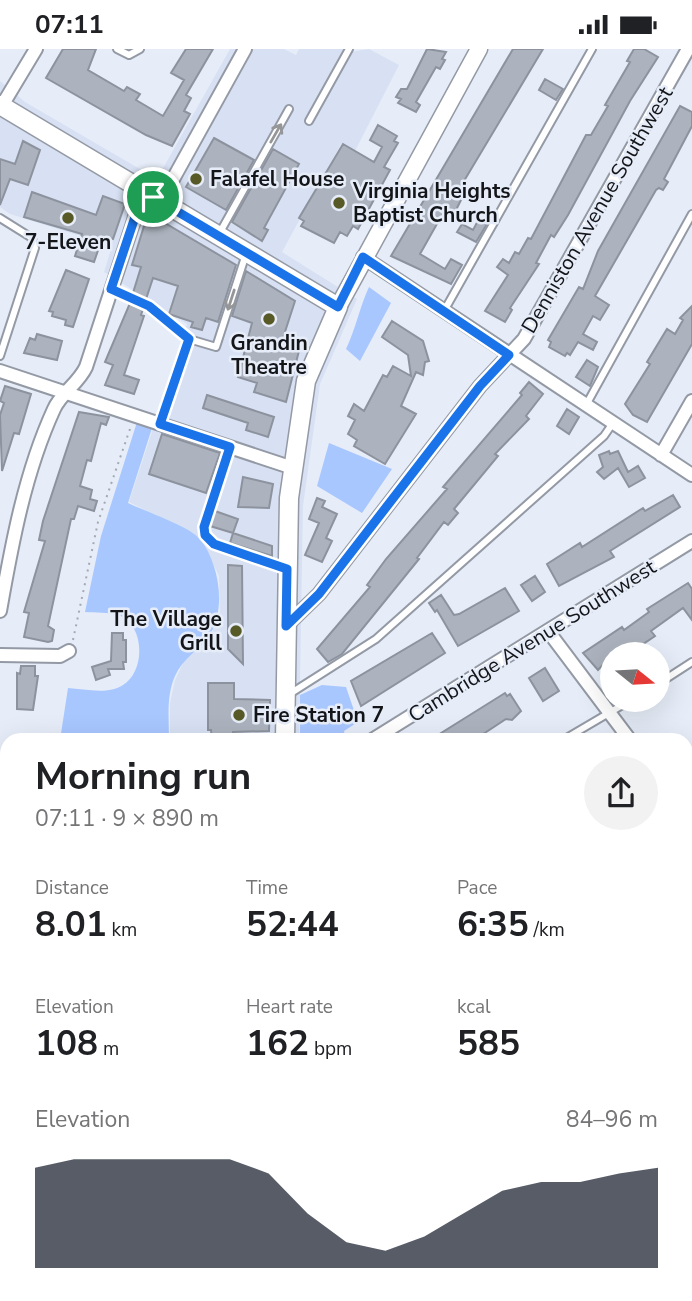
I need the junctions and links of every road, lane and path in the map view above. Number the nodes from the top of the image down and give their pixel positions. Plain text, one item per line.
1 (36, 49) edge
2 (117, 49) edge
3 (140, 49) edge
4 (245, 49) edge
5 (349, 49) edge
6 (479, 49) edge
7 (592, 49) edge
8 (686, 52) edge
9 (1, 107) edge
10 (289, 109) dead end
11 (309, 121) dead end
12 (153, 197) junction
13 (692, 214) edge
14 (0, 218) edge
15 (218, 235) junction
16 (246, 252) junction
17 (363, 257) junction
18 (111, 289) junction
19 (338, 307) junction
20 (444, 311) junction
21 (189, 339) junction
22 (509, 355) junction
23 (0, 356) edge
24 (0, 371) edge
25 (68, 393) junction
26 (692, 401) edge
27 (586, 405) junction
28 (135, 415) junction
29 (613, 423) junction
30 (160, 424) junction
31 (230, 447) junction
32 (661, 454) junction
33 (293, 468) junction
34 (692, 475) edge
35 (692, 541) edge
36 (287, 569) junction
37 (0, 611) edge
38 (286, 626) junction
39 (548, 631) junction
40 (69, 651) joint
41 (0, 655) edge
42 (692, 662) edge
43 (670, 676) edge
44 (285, 697) junction
45 (608, 713) junction
46 (285, 733) edge
47 (383, 733) edge
48 (575, 733) edge
49 (624, 733) edge

1 - 9 street
2 - 3 lane
4 - 12 street
5 - 11 lane
6 - 17 street
7 - 20 lane
8 - 22 street, Denniston Avenue Southwest
9 - 12 main road
15 -> 10 lane
12 - 15 main road
12 - 18 street
13 - 27 lane
14 - 23 lane
15 - 16 main road
16 - 19 main road
16 -> 21 lane
17 - 19 street
17 - 20 street
18 - 21 lane
18 - 25 street
19 - 33 main road
20 - 22 street
21 - 30 lane
22 - 27 street
22 - 38 street, Denniston Avenue Southwest
24 - 25 street
25 - 28 street
25 - 37 street
26 - 32 street
27 - 29 street
28 - 30 street
28 - 40 path
29 - 32 street
29 - 44 lane
30 - 31 street
31 - 33 street
31 - 36 lane
32 - 34 street
33 - 36 main road
35 - 39 street, Cambridge Avenue Southwest
36 - 38 main road
38 - 44 main road
39 - 45 street
39 - 47 street, Cambridge Avenue Southwest
40 - 41 street
42 - 43 lane
44 - 46 main road
45 - 48 lane
45 - 49 street

